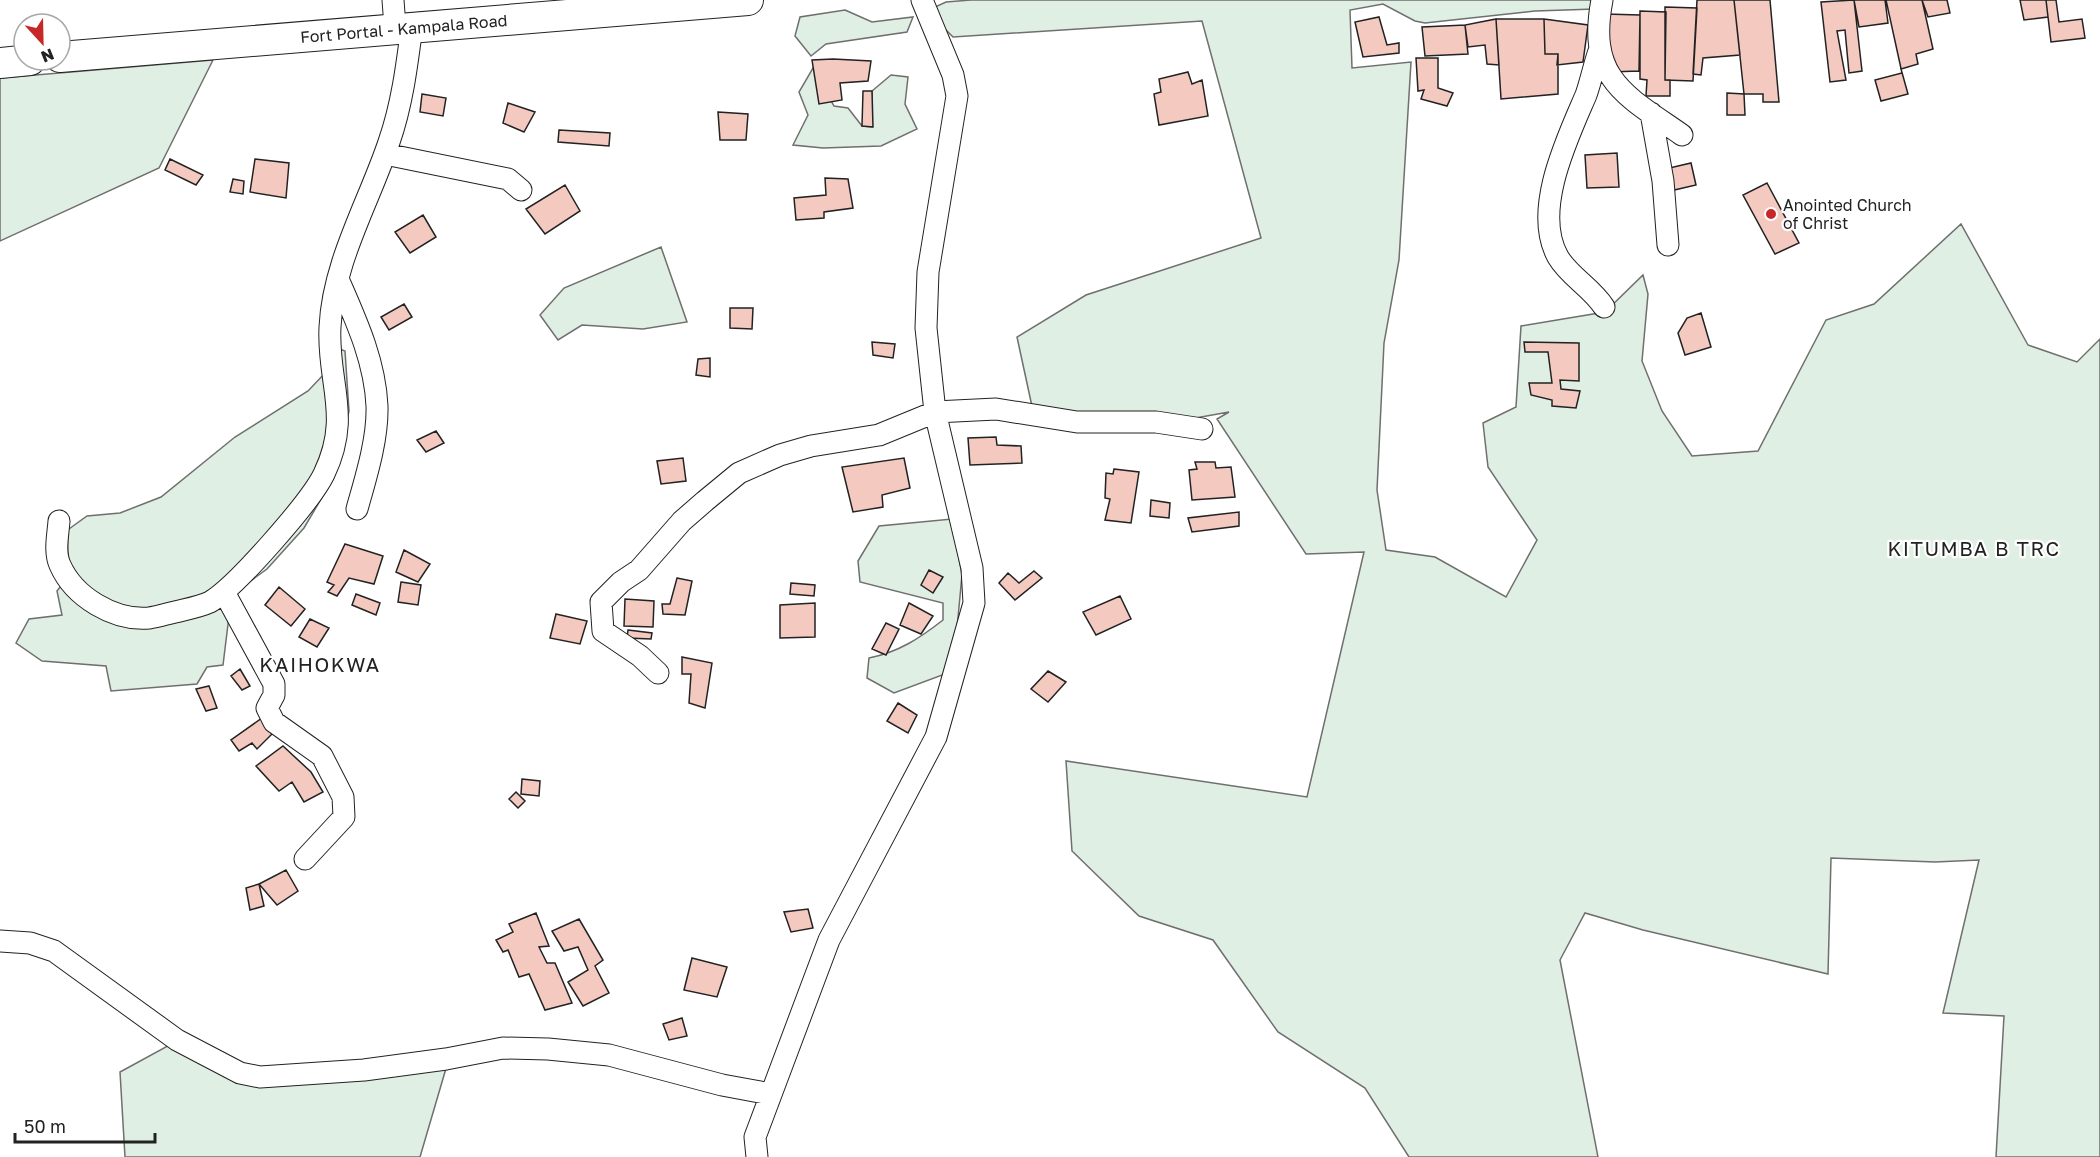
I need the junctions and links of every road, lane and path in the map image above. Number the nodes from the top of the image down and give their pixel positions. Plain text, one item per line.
1 (748, 0) edge
2 (922, 0) edge
3 (1602, 0) edge
4 (653, 4) edge
5 (400, 18) edge
6 (1599, 51) junction
7 (72, 56) edge
8 (1651, 113) junction
9 (1682, 135) dead end
10 (385, 154) junction
11 (521, 190) dead end
12 (1668, 245) dead end
13 (338, 279) junction
14 (1604, 307) dead end
15 (935, 412) junction
16 (1202, 429) dead end
17 (357, 509) dead end
18 (59, 521) dead end
19 (224, 592) junction
20 (658, 673) dead end
21 (305, 859) dead end
22 (0, 941) edge
23 (771, 1094) junction
24 (757, 1157) edge

1 - 4 highway, Fort Portal - Kampala Road
2 - 15 street
3 - 6 street
4 - 5 highway, Fort Portal - Kampala Road
5 - 7 highway, Fort Portal - Kampala Road
5 - 10 street
6 - 8 street
6 - 14 street
8 - 9 street
8 - 12 street
10 - 11 street
10 - 13 street
13 - 17 street
13 - 19 street
15 - 16 street
15 - 20 street
15 - 23 street
18 - 19 street
19 - 21 street
22 - 23 street
23 - 24 street

